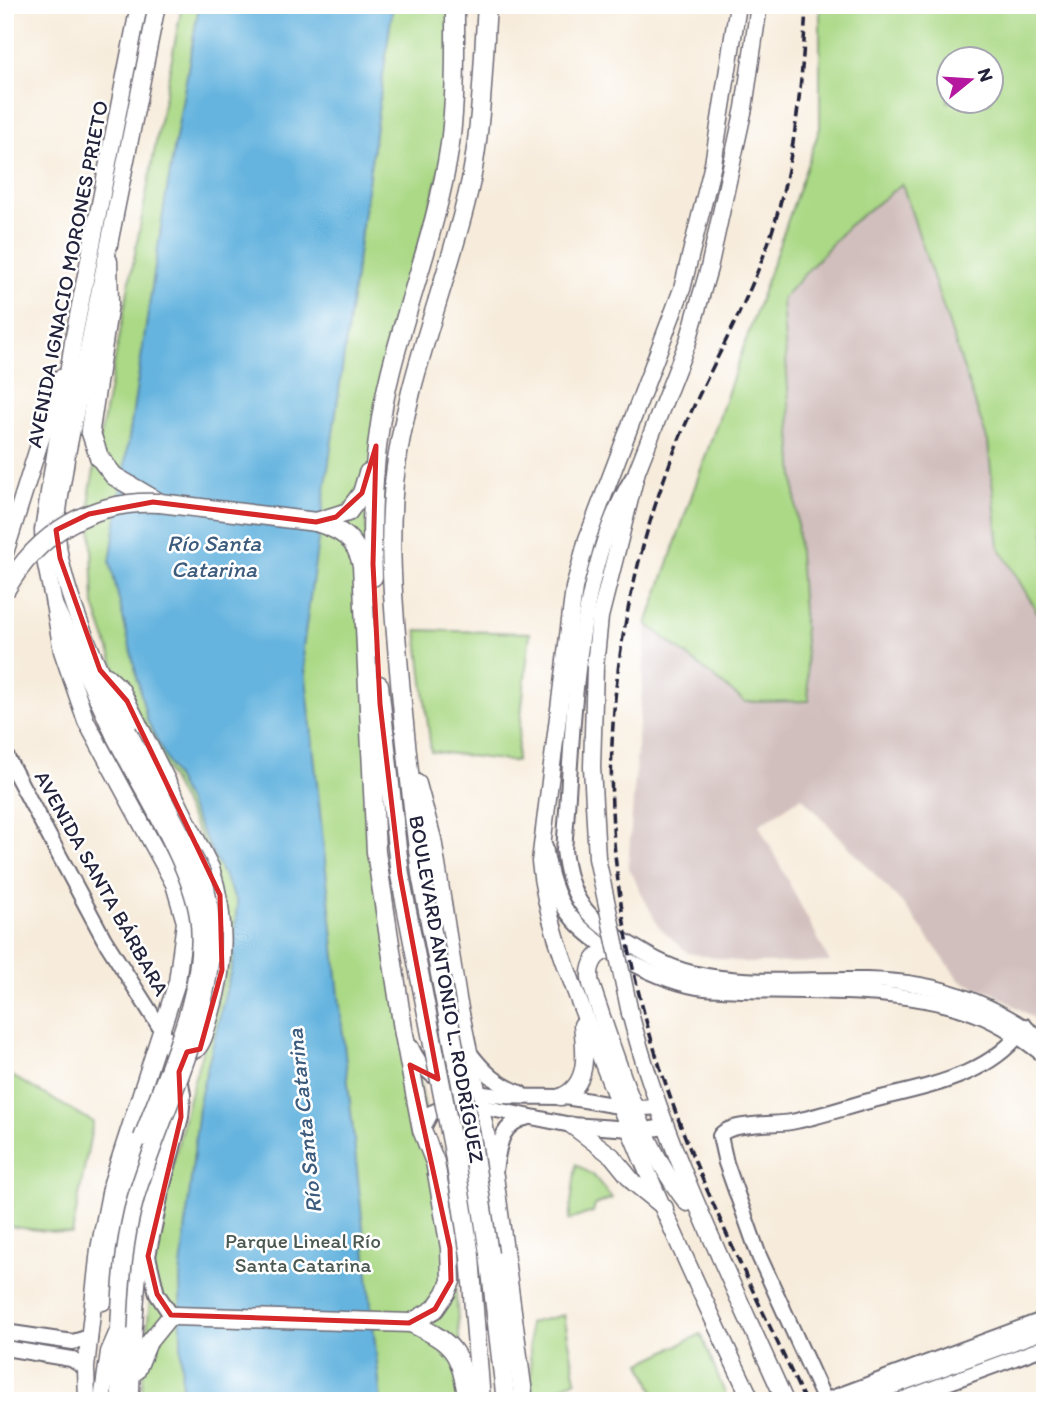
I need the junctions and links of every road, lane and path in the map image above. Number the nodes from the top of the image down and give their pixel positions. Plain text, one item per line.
1 (139, 5) edge
2 (157, 5) edge
3 (455, 5) edge
4 (487, 5) edge
5 (738, 5) edge
6 (759, 5) edge
7 (108, 261) junction
8 (74, 336) junction
9 (376, 446) junction
10 (637, 471) junction
11 (160, 503) junction
12 (316, 522) junction
13 (5, 553) edge
14 (5, 591) edge
15 (54, 604) junction
16 (100, 670) junction
17 (122, 734) junction
18 (5, 754) edge
19 (407, 763) junction
20 (544, 834) junction
21 (617, 952) junction
22 (576, 992) junction
23 (404, 1029) junction
24 (1022, 1031) junction
25 (163, 1032) junction
26 (1045, 1041) edge
27 (468, 1051) junction
28 (1045, 1056) edge
29 (144, 1086) junction
30 (560, 1097) junction
31 (479, 1100) junction
32 (538, 1100) junction
33 (619, 1107) junction
34 (657, 1107) junction
35 (636, 1110) junction
36 (535, 1116) junction
37 (571, 1125) junction
38 (664, 1127) junction
39 (627, 1128) junction
40 (422, 1130) junction
41 (646, 1130) junction
42 (494, 1176) junction
43 (665, 1208) junction
44 (702, 1218) junction
45 (474, 1312) junction
46 (173, 1316) junction
47 (1045, 1318) edge
48 (410, 1323) junction
49 (119, 1329) junction
50 (1045, 1331) edge
51 (5, 1332) edge
52 (90, 1336) junction
53 (1045, 1340) edge
54 (1045, 1347) edge
55 (5, 1348) edge
56 (86, 1368) junction
57 (127, 1397) edge
58 (498, 1397) edge
59 (824, 1400) edge
60 (88, 1401) edge
61 (102, 1401) edge
62 (468, 1401) edge
63 (481, 1401) edge
64 (524, 1401) edge
65 (752, 1401) edge
66 (785, 1401) edge
67 (854, 1401) edge
68 (878, 1401) edge
69 (898, 1401) edge

1 - 8 main road, AVENIDA IGNACIO MORONES PRIETO
2 - 7 main road, AVENIDA IGNACIO MORONES PRIETO
3 - 9 highway, BOULEVARD ANTONIO L. RODRÍGUEZ
4 - 19 highway, BOULEVARD ANTONIO L. RODRÍGUEZ
5 - 20 main road
6 - 10 main road
7 - 11 highway
7 - 16 main road, AVENIDA IGNACIO MORONES PRIETO
8 - 13 main road
8 - 15 main road, AVENIDA IGNACIO MORONES PRIETO
9 - 12 highway
9 - 45 highway, BOULEVARD ANTONIO L. RODRÍGUEZ, bridge
10 - 24 main road
10 - 34 main road, bridge
11 - 12 highway
11 - 14 highway, bridge
12 - 23 highway
15 - 17 main road, AVENIDA IGNACIO MORONES PRIETO
15 - 25 main road
16 - 17 main road, AVENIDA IGNACIO MORONES PRIETO
16 - 25 main road
17 - 49 main road, bridge
17 - 60 main road, AVENIDA IGNACIO MORONES PRIETO, bridge
18 - 25 main road, AVENIDA SANTA BÁRBARA
19 - 27 highway
19 - 58 highway, BOULEVARD ANTONIO L. RODRÍGUEZ, bridge
20 - 21 main road
20 - 22 main road
21 - 24 main road
21 - 35 main road
22 - 30 main road
22 - 33 main road
23 - 31 main road
23 - 40 highway
24 - 26 main road
24 - 28 main road
24 - 59 main road
25 - 29 main road
25 - 46 main road, AVENIDA SANTA BÁRBARA
27 - 31 highway
27 - 32 main road
29 - 52 main road
29 - 57 main road
30 - 32 main road
30 - 33 main road
31 - 32 main road
31 - 36 main road
31 - 40 main road
31 - 42 highway
33 - 35 main road
33 - 39 main road
34 - 35 main road
34 - 38 main road
35 - 41 main road
36 - 37 main road
36 - 42 main road
37 - 39 main road
37 - 43 main road
38 - 41 main road
38 - 44 main road
39 - 41 main road
39 - 43 main road
40 - 48 highway
41 - 44 main road
42 - 64 highway
43 - 65 main road
44 - 66 main road
45 - 58 highway
45 - 63 highway, BOULEVARD ANTONIO L. RODRÍGUEZ
46 - 48 highway
46 - 57 main road
47 - 59 main road
48 - 62 highway
49 - 57 main road
49 - 61 main road
50 - 67 main road
51 - 52 main road
52 - 56 main road
53 - 68 main road
54 - 69 main road
55 - 56 main road
56 - 60 main road

